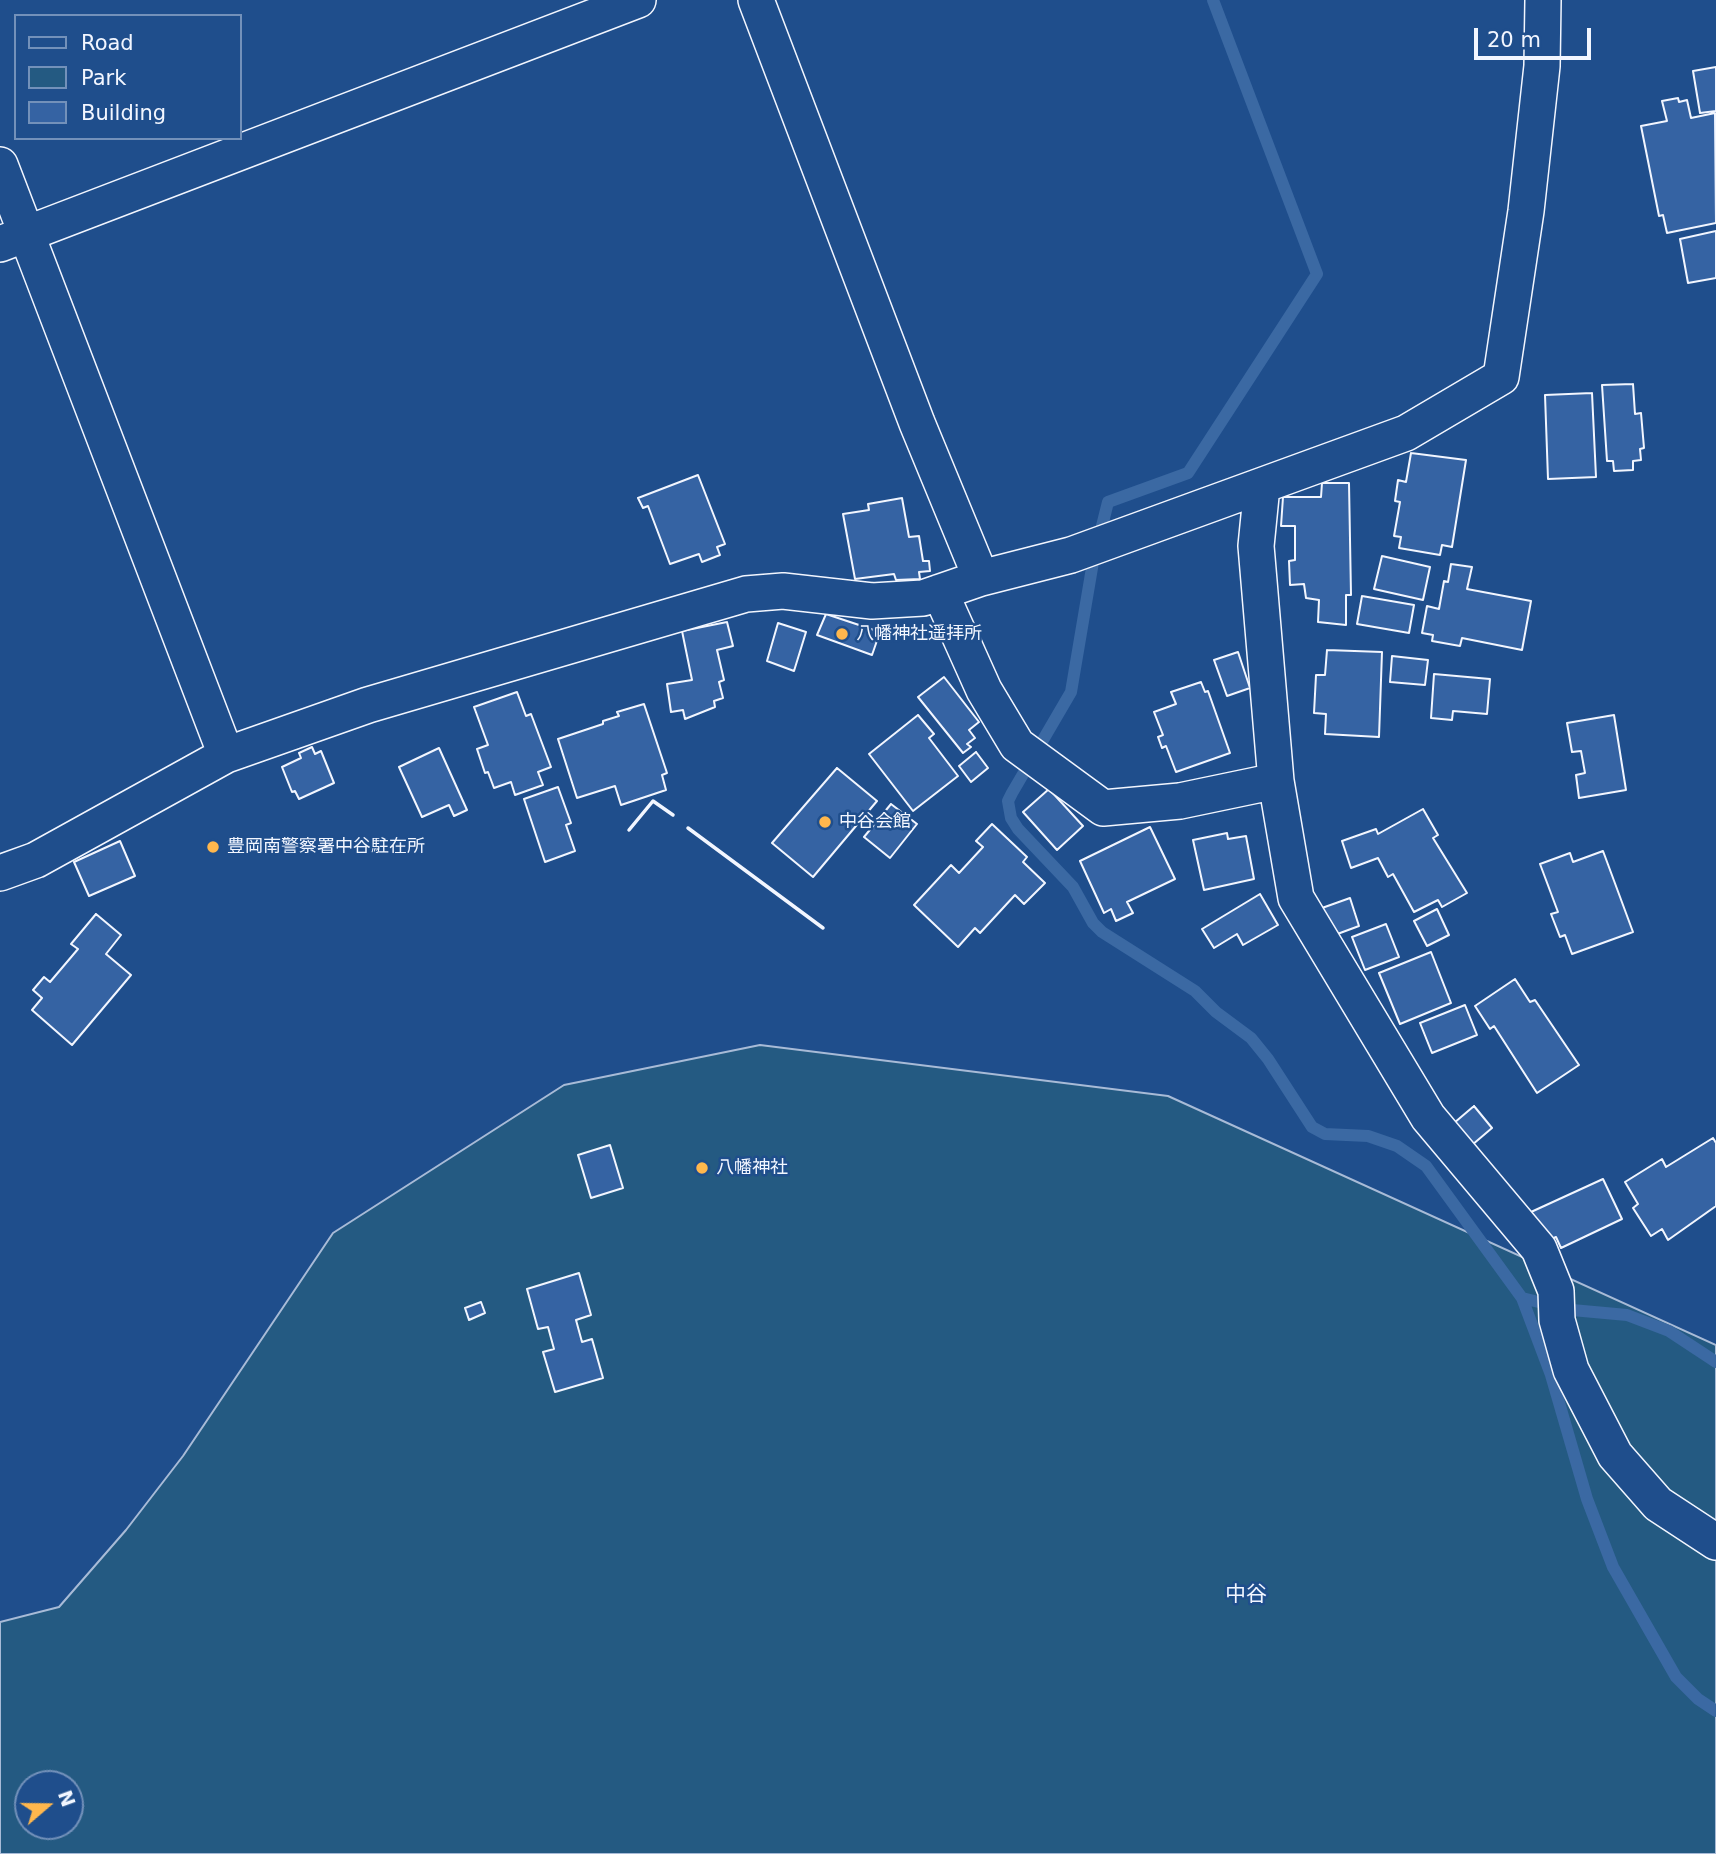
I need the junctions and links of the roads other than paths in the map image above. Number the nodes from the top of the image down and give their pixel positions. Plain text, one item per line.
1 (638, 0) edge
2 (756, 0) edge
3 (1542, 0) edge
4 (0, 165) edge
5 (13, 239) edge
6 (1262, 486) junction
7 (981, 579) junction
8 (940, 592) junction
9 (226, 755) junction
10 (1276, 781) junction
11 (0, 873) edge
12 (1716, 1542) edge

1 - 5 street
2 - 7 street
3 - 6 street
4 - 5 street
5 - 9 street
6 - 7 street
6 - 10 street
7 - 8 street
8 - 9 street
8 - 10 street
9 - 11 street
10 - 12 street

